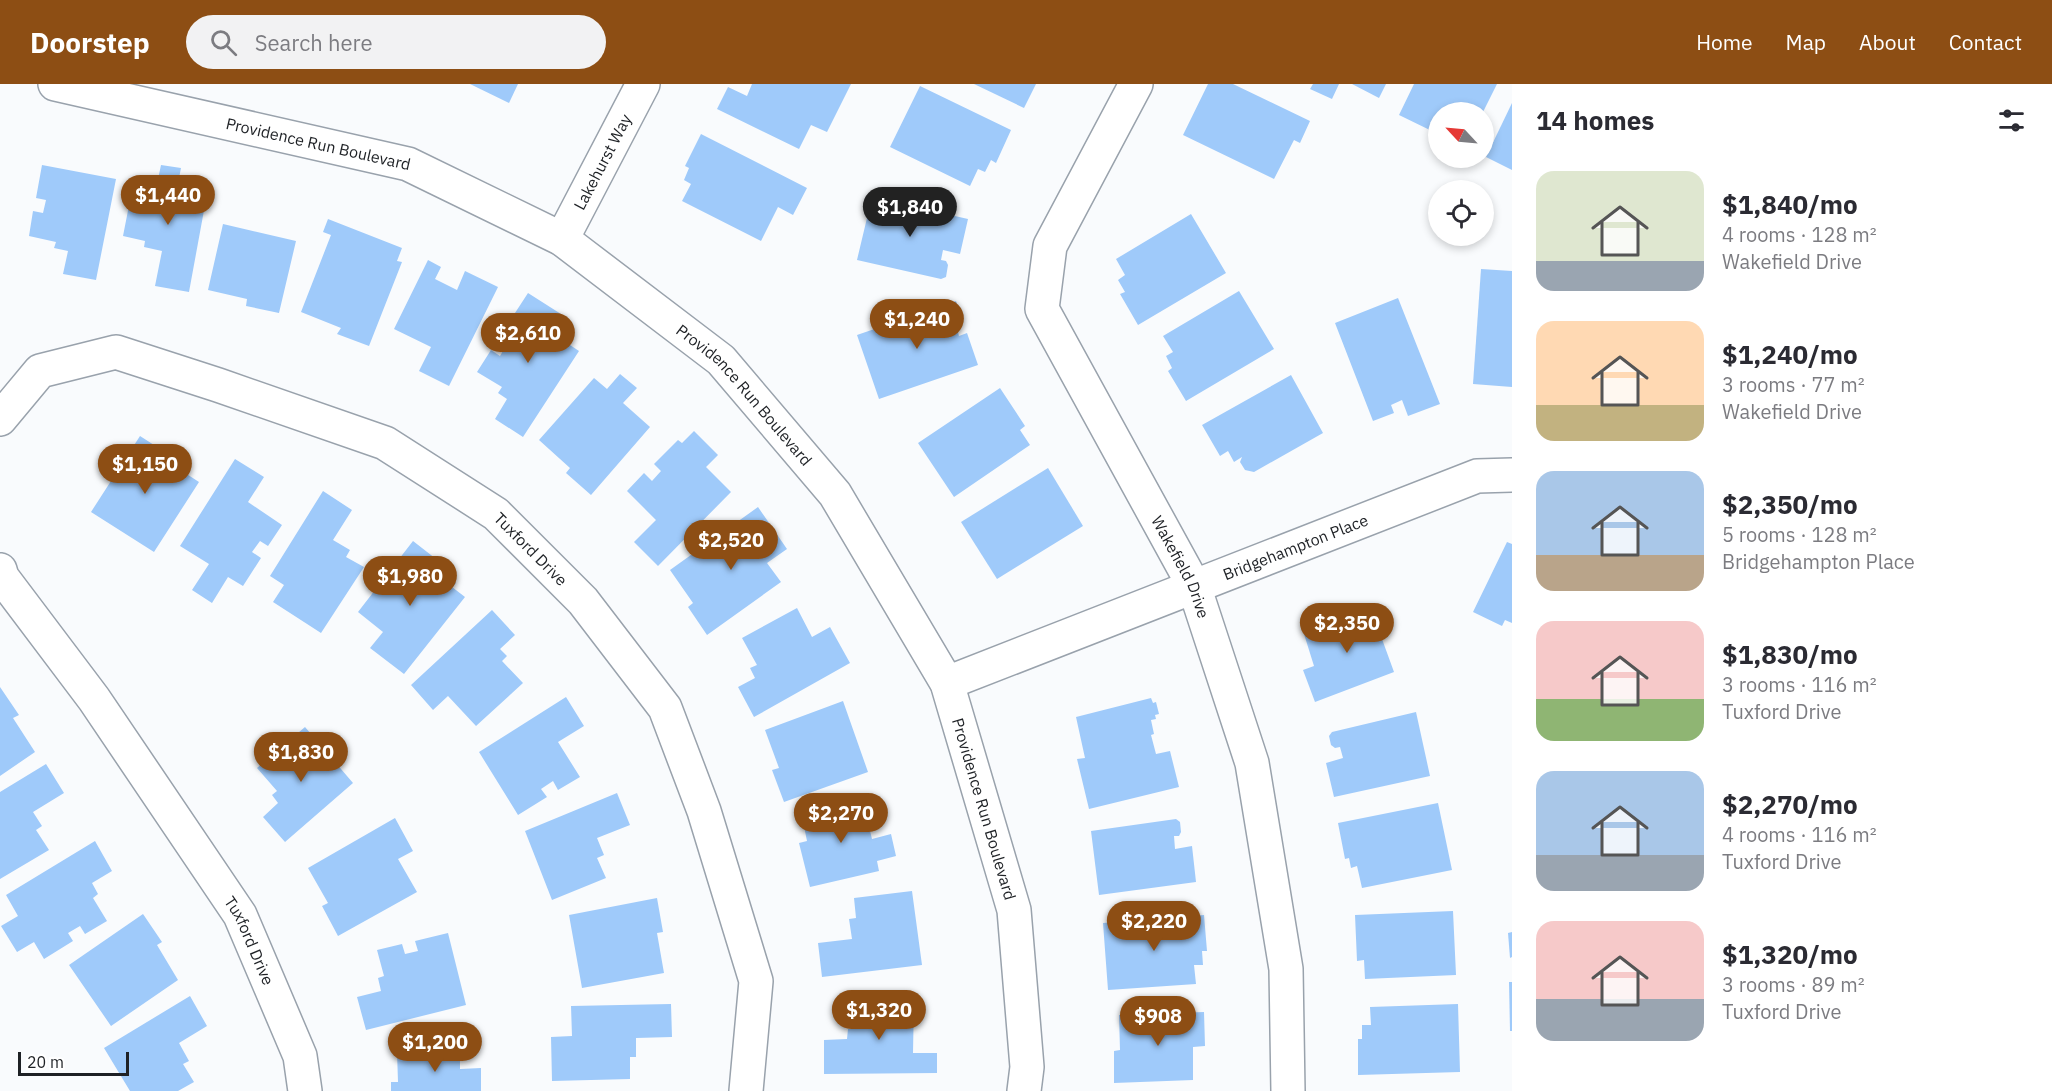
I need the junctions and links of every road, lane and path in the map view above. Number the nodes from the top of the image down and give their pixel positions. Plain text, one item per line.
1 (55, 84) edge
2 (643, 84) edge
3 (1136, 84) edge
4 (562, 239) junction
5 (0, 419) edge
6 (1512, 475) edge
7 (0, 570) edge
8 (1194, 586) junction
9 (947, 683) junction
10 (305, 1091) edge
11 (746, 1091) edge
12 (1024, 1091) edge
13 (1288, 1091) edge

1 - 4 street, Providence Run Boulevard
2 - 4 street, Lakehurst Way
3 - 8 street, Wakefield Drive
4 - 9 street, Providence Run Boulevard
5 - 11 street, Tuxford Drive
6 - 8 street, Bridgehampton Place
7 - 10 street, Tuxford Drive
8 - 9 street, Bridgehampton Place
8 - 13 street, Wakefield Drive
9 - 12 street, Providence Run Boulevard

